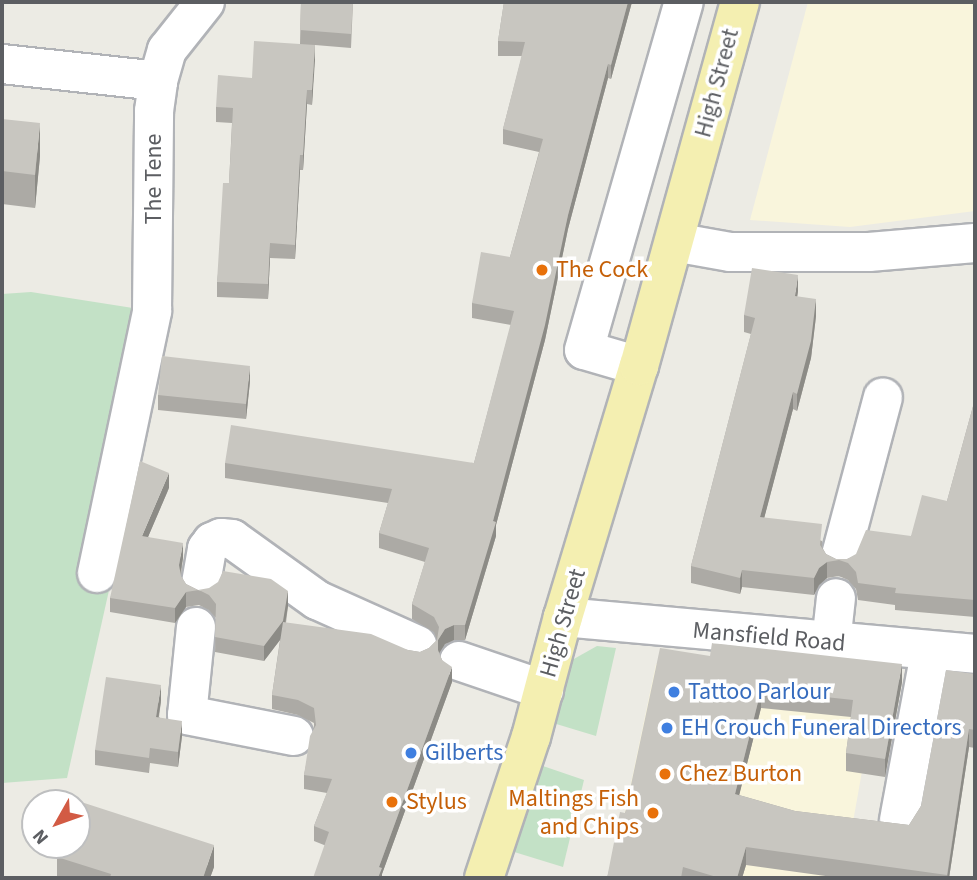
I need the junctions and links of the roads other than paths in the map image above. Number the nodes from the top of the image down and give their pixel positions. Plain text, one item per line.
1 (205, 2) edge
2 (684, 2) edge
3 (740, 2) edge
4 (2, 64) edge
5 (158, 81) junction
6 (674, 242) junction
7 (975, 243) edge
8 (639, 366) junction
9 (883, 397) dead end
10 (841, 555) dead end
11 (97, 573) dead end
12 (201, 583) dead end
13 (836, 598) dead end
14 (563, 617) junction
15 (196, 626) dead end
16 (831, 643) junction
17 (417, 645) dead end
18 (930, 652) junction
19 (975, 654) edge
20 (459, 660) dead end
21 (544, 690) junction
22 (294, 736) dead end
23 (899, 820) dead end
24 (484, 878) edge

1 - 5 street, The Tene
2 - 8 street
3 - 6 main road, High Street
4 - 5 street
5 - 11 street, The Tene
6 - 7 street
6 - 8 main road, High Street
8 - 14 main road, High Street
9 - 10 street
12 - 17 street
13 - 16 street
14 - 16 street, Mansfield Road
14 - 21 main road, High Street
15 - 22 street
16 - 18 street, Mansfield Road
18 - 19 street, Mansfield Road
18 - 23 street
20 - 21 street
21 - 24 main road, High Street

